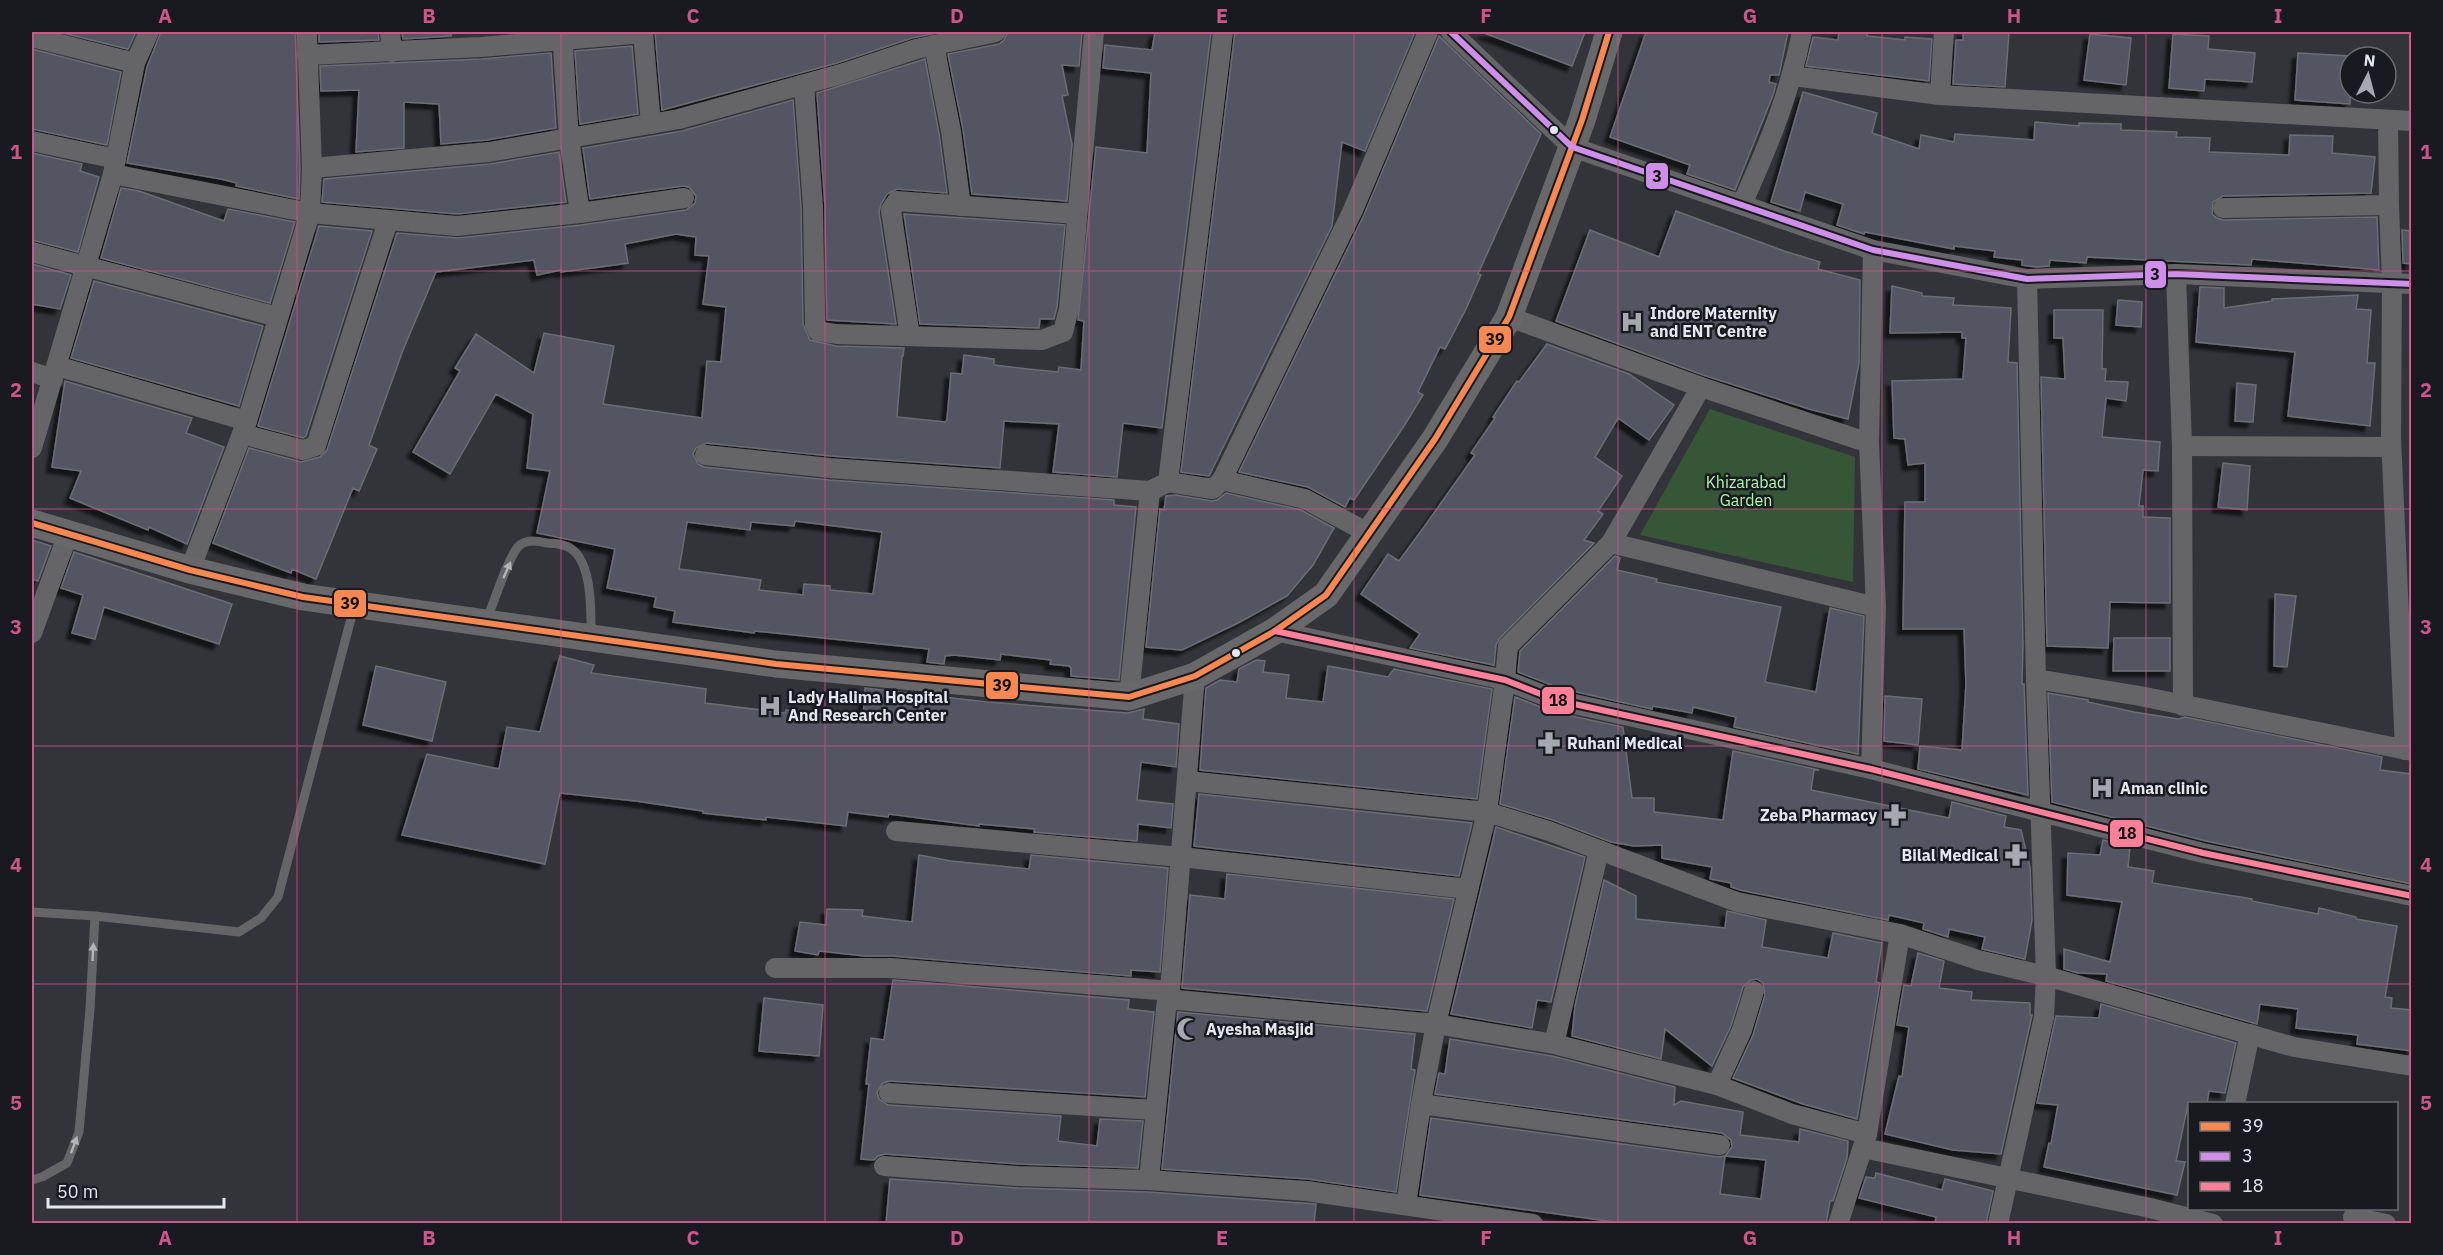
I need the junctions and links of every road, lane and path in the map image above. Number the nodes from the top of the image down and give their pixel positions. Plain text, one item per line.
1 (149, 32) edge
2 (307, 32) edge
3 (390, 32) edge
4 (643, 32) edge
5 (996, 32) edge
6 (1094, 32) edge
7 (1223, 32) edge
8 (1428, 32) edge
9 (1451, 32) edge
10 (1609, 32) edge
11 (1802, 32) edge
12 (1944, 32) edge
13 (563, 36) edge
14 (32, 37) edge
15 (480, 39) edge
16 (921, 42) edge
17 (392, 52) junction
18 (308, 55) junction
19 (135, 63) junction
20 (1793, 76) junction
21 (804, 85) junction
22 (1940, 95) junction
23 (2388, 121) junction
24 (2412, 121) edge
25 (651, 124) junction
26 (569, 138) junction
27 (32, 141) edge
28 (1572, 147) junction
29 (114, 166) junction
30 (312, 168) junction
31 (684, 198) dead end
32 (1742, 204) junction
33 (2389, 205) junction
34 (961, 206) junction
35 (2223, 208) dead end
36 (310, 213) junction
37 (580, 213) junction
38 (1077, 213) junction
39 (388, 221) junction
40 (1873, 250) junction
41 (32, 252) edge
42 (85, 266) junction
43 (2176, 274) junction
44 (2027, 279) junction
45 (2402, 284) edge
46 (278, 317) junction
47 (1509, 317) junction
48 (910, 336) junction
49 (32, 372) edge
50 (55, 372) junction
51 (1701, 387) junction
52 (245, 428) junction
53 (1869, 443) junction
54 (2182, 446) junction
55 (2391, 447) junction
56 (32, 448) edge
57 (705, 455) dead end
58 (1222, 480) junction
59 (1168, 482) junction
60 (1150, 491) junction
61 (32, 523) edge
62 (68, 534) junction
63 (1370, 534) junction
64 (1611, 543) junction
65 (190, 570) junction
66 (354, 606) junction
67 (1876, 607) junction
68 (485, 624) junction
69 (1275, 631) junction
70 (32, 633) edge
71 (592, 639) junction
72 (1195, 676) junction
73 (2036, 679) junction
74 (1505, 681) junction
75 (1129, 697) junction
76 (2183, 706) junction
77 (2408, 751) edge
78 (1871, 769) junction
79 (1188, 781) junction
80 (1487, 812) junction
81 (2042, 813) junction
82 (896, 831) dead end
83 (1599, 850) junction
84 (1182, 857) junction
85 (1468, 889) junction
86 (2412, 897) edge
87 (32, 912) edge
88 (95, 916) junction
89 (1900, 934) junction
90 (775, 968) dead end
91 (2046, 976) junction
92 (1754, 991) dead end
93 (1169, 995) junction
94 (1436, 1024) junction
95 (2250, 1034) junction
96 (1554, 1044) junction
97 (2412, 1066) edge
98 (1717, 1084) junction
99 (889, 1093) dead end
100 (2235, 1102) edge
101 (1421, 1104) junction
102 (1155, 1110) junction
103 (1865, 1141) junction
104 (1720, 1145) dead end
105 (884, 1166) dead end
106 (32, 1180) edge
107 (1149, 1180) junction
108 (2009, 1180) junction
109 (1406, 1205) junction
110 (2147, 1216) edge
111 (2353, 1217) dead end
112 (2212, 1218) edge
113 (1533, 1224) edge
114 (1838, 1224) edge
115 (1998, 1224) edge
116 (2386, 1224) edge

1 - 19 street
2 - 18 street
3 - 17 street
4 - 13 street
4 - 25 street
5 - 16 street
6 - 38 street
7 - 59 street
8 - 58 street
9 - 28 street
10 - 28 main road
11 - 20 street
12 - 22 street
13 - 15 street
13 - 26 street
14 - 19 street
15 - 17 street
16 - 21 street
16 - 34 street
17 - 18 street
18 - 30 street
19 - 29 street
20 - 22 street
20 - 32 street
21 - 25 street
21 - 48 street
22 - 23 street
23 - 24 street
23 - 33 street
25 - 26 street
26 - 30 street
26 - 37 street
27 - 29 street
28 - 32 street
28 - 47 main road
29 - 36 street
29 - 42 street
30 - 36 street
31 - 37 street
32 - 40 street
33 - 35 street
33 - 45 street
34 - 38 street
34 - 48 street
36 - 39 street
36 - 46 street
37 - 39 street
38 - 48 street
39 - 52 street
40 - 44 street
40 - 53 street
41 - 42 street
42 - 46 street
42 - 50 street
43 - 44 street
43 - 45 street
43 - 54 street
44 - 73 street
45 - 55 street
46 - 52 street
47 - 51 street
47 - 63 main road
49 - 50 street
50 - 52 street
50 - 56 street
51 - 53 street
51 - 64 street
52 - 65 street
53 - 67 street
54 - 55 street
54 - 76 street
55 - 77 street
57 - 60 street
58 - 59 street
58 - 63 street
59 - 60 street
60 - 75 street
61 - 62 main road
62 - 65 main road
62 - 70 street
63 - 69 main road
64 - 67 street
64 - 74 street
65 - 66 main road
66 - 68 main road
66 - 88 lane
67 - 78 street
68 - 71 main road
68 -> 71 lane
69 - 72 main road
69 - 74 street
71 - 75 main road
72 - 75 main road
72 - 79 street
73 - 76 street
73 - 81 street
74 - 78 street
74 - 80 street
76 - 77 street
78 - 81 street
79 - 80 street
79 - 84 street
80 - 83 street
80 - 85 street
81 - 86 street
81 - 91 street
82 - 84 street
83 - 89 street
83 - 96 street
84 - 85 street
84 - 93 street
85 - 94 street
87 - 88 lane
106 -> 88 lane
89 - 91 street
89 - 103 street
90 - 93 street
91 - 95 street
91 - 108 street
92 - 98 street
93 - 94 street
93 - 102 street
94 - 96 street
94 - 101 street
95 - 97 street
95 - 100 street
96 - 98 street
98 - 103 street
99 - 102 street
101 - 104 street
101 - 109 street
102 - 107 street
103 - 108 street
103 - 114 street
105 - 107 street
107 - 109 street
108 - 110 street
108 - 115 street
109 - 113 street
110 - 112 street
111 - 116 street

